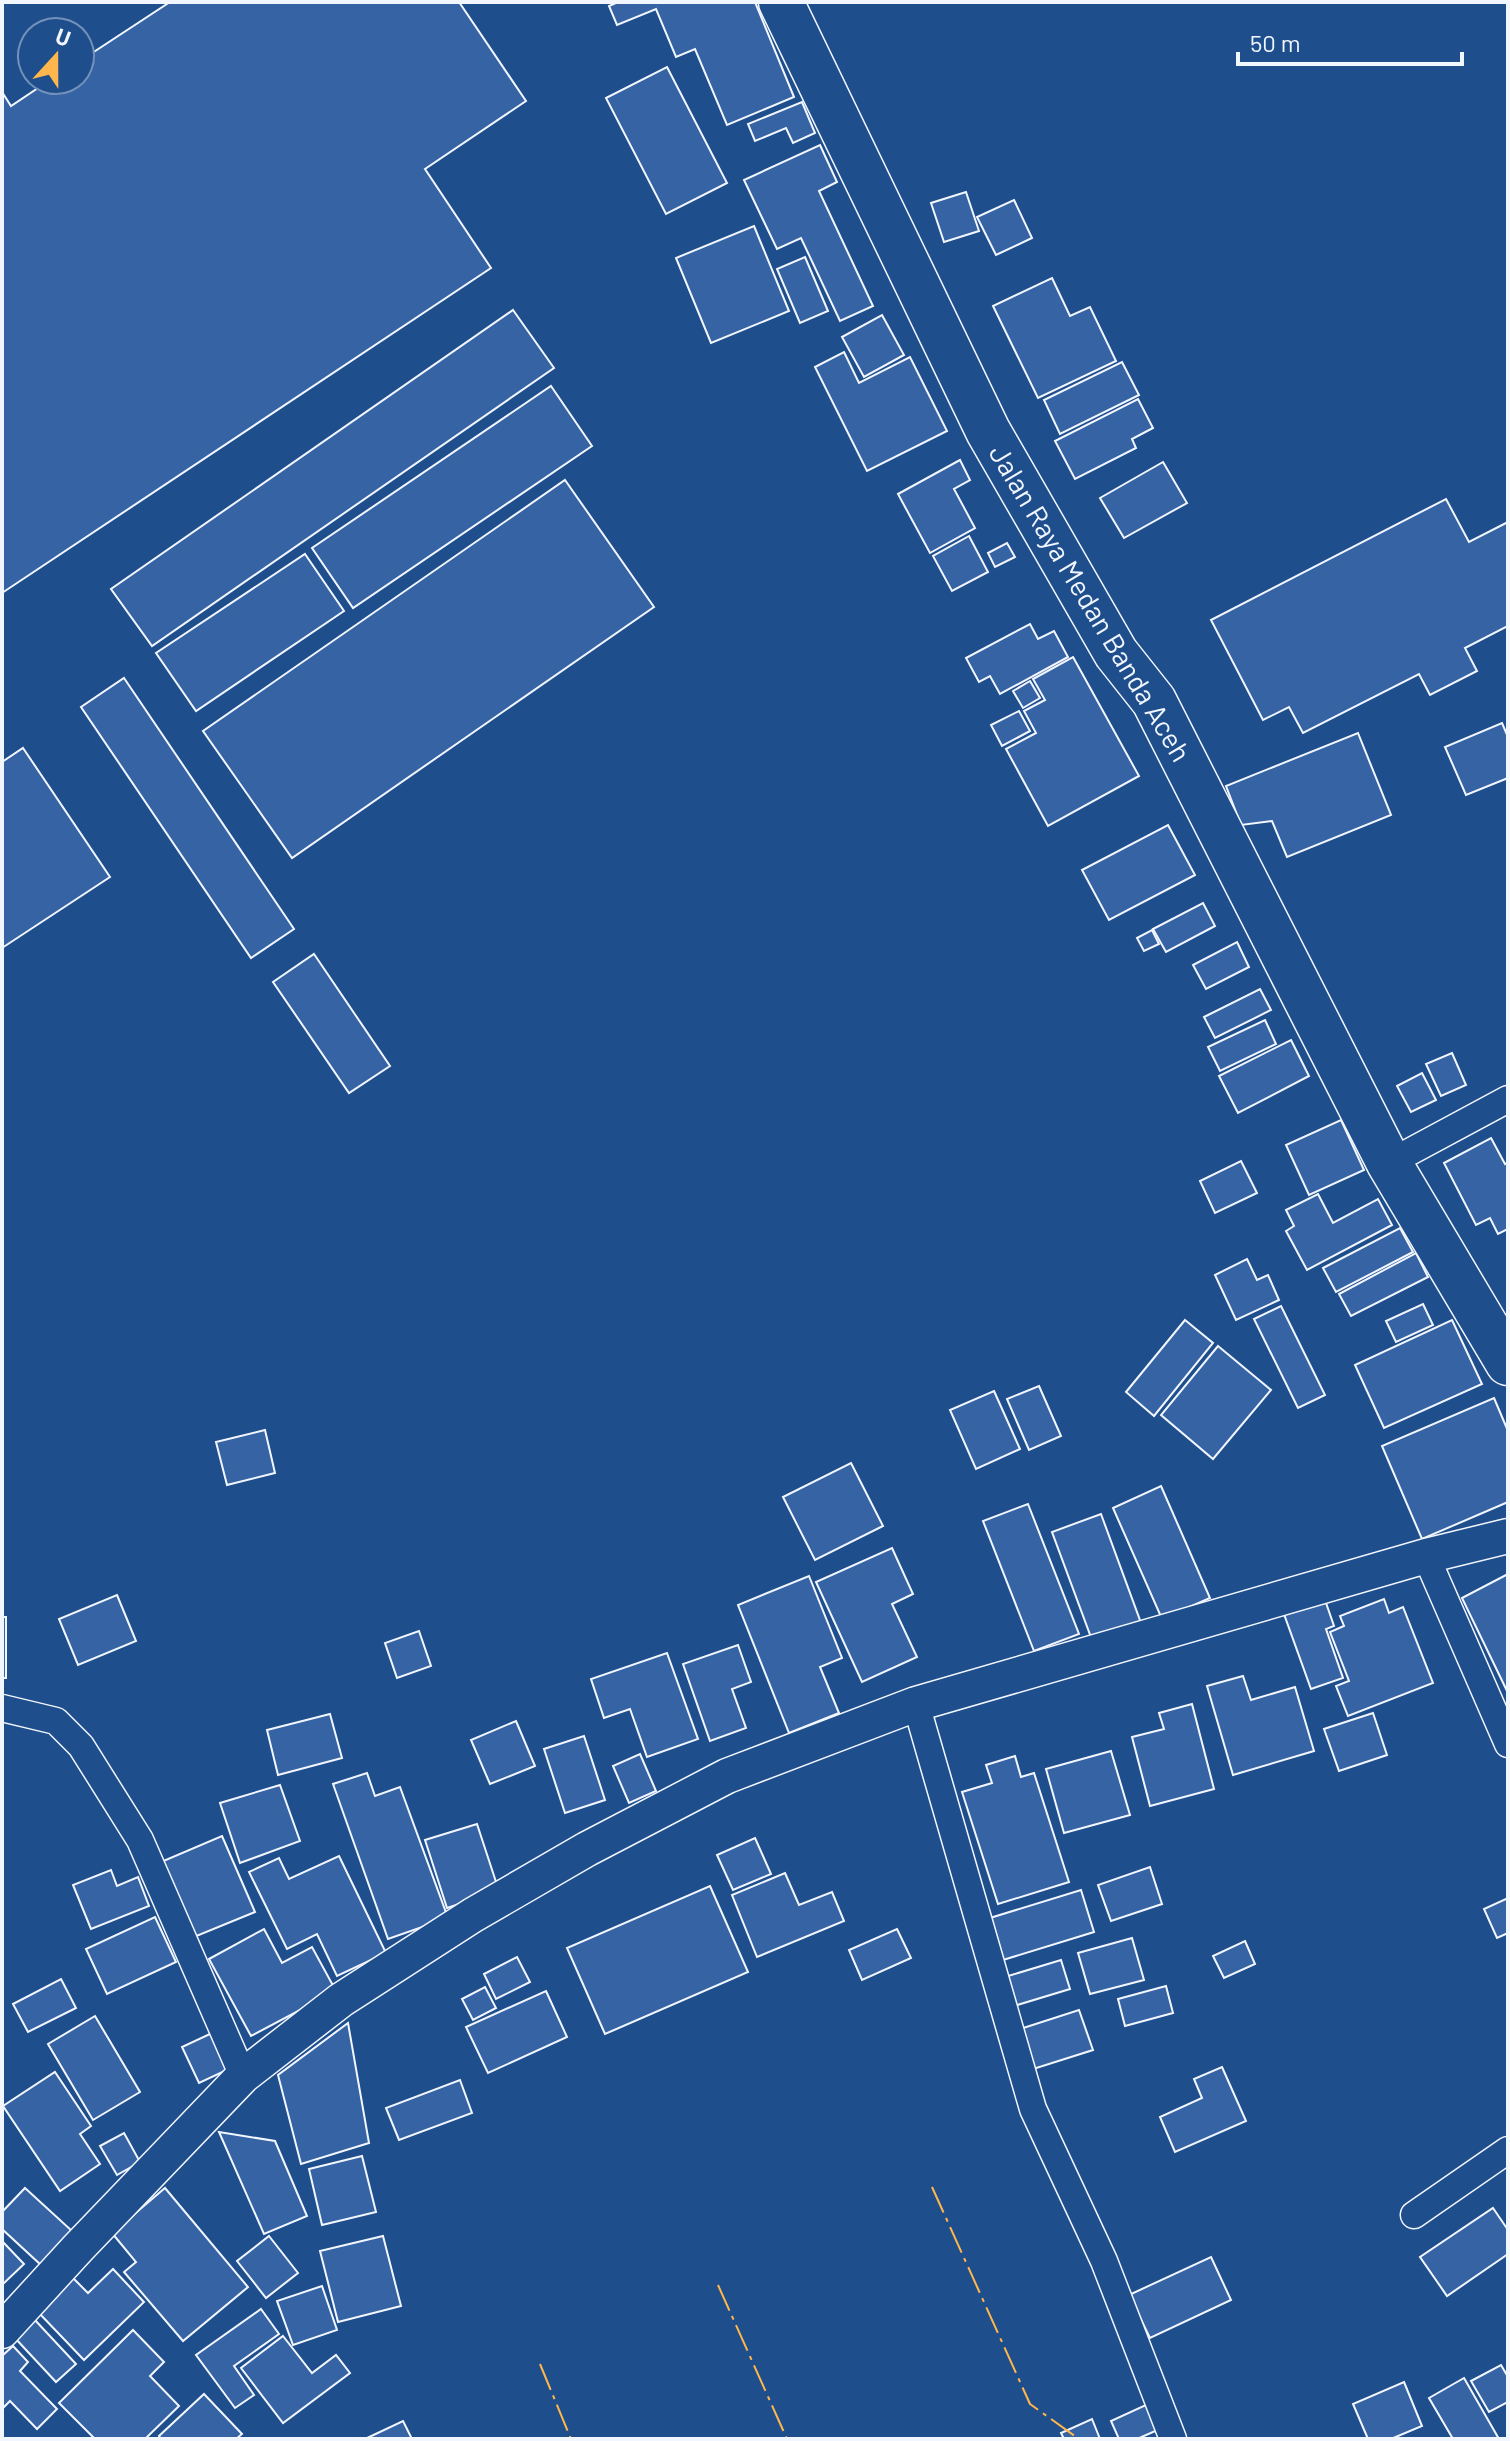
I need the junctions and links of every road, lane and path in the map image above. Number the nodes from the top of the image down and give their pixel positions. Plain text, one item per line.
1 (781, 2) edge
2 (1508, 1099) edge
3 (1389, 1163) junction
4 (1508, 1363) edge
5 (1508, 1536) edge
6 (1426, 1556) junction
7 (916, 1704) junction
8 (2, 1708) edge
9 (1508, 1744) edge
10 (243, 2076) junction
11 (1508, 2150) edge
12 (1414, 2215) dead end
13 (2, 2331) edge
14 (1173, 2439) edge

1 - 3 highway, Jalan Raya Medan Banda Aceh
2 - 3 street
3 - 4 highway, Jalan Raya Medan Banda Aceh
5 - 6 street
6 - 7 street
6 - 9 street
7 - 10 street
7 - 14 street
8 - 10 street
10 - 13 street
11 - 12 street

